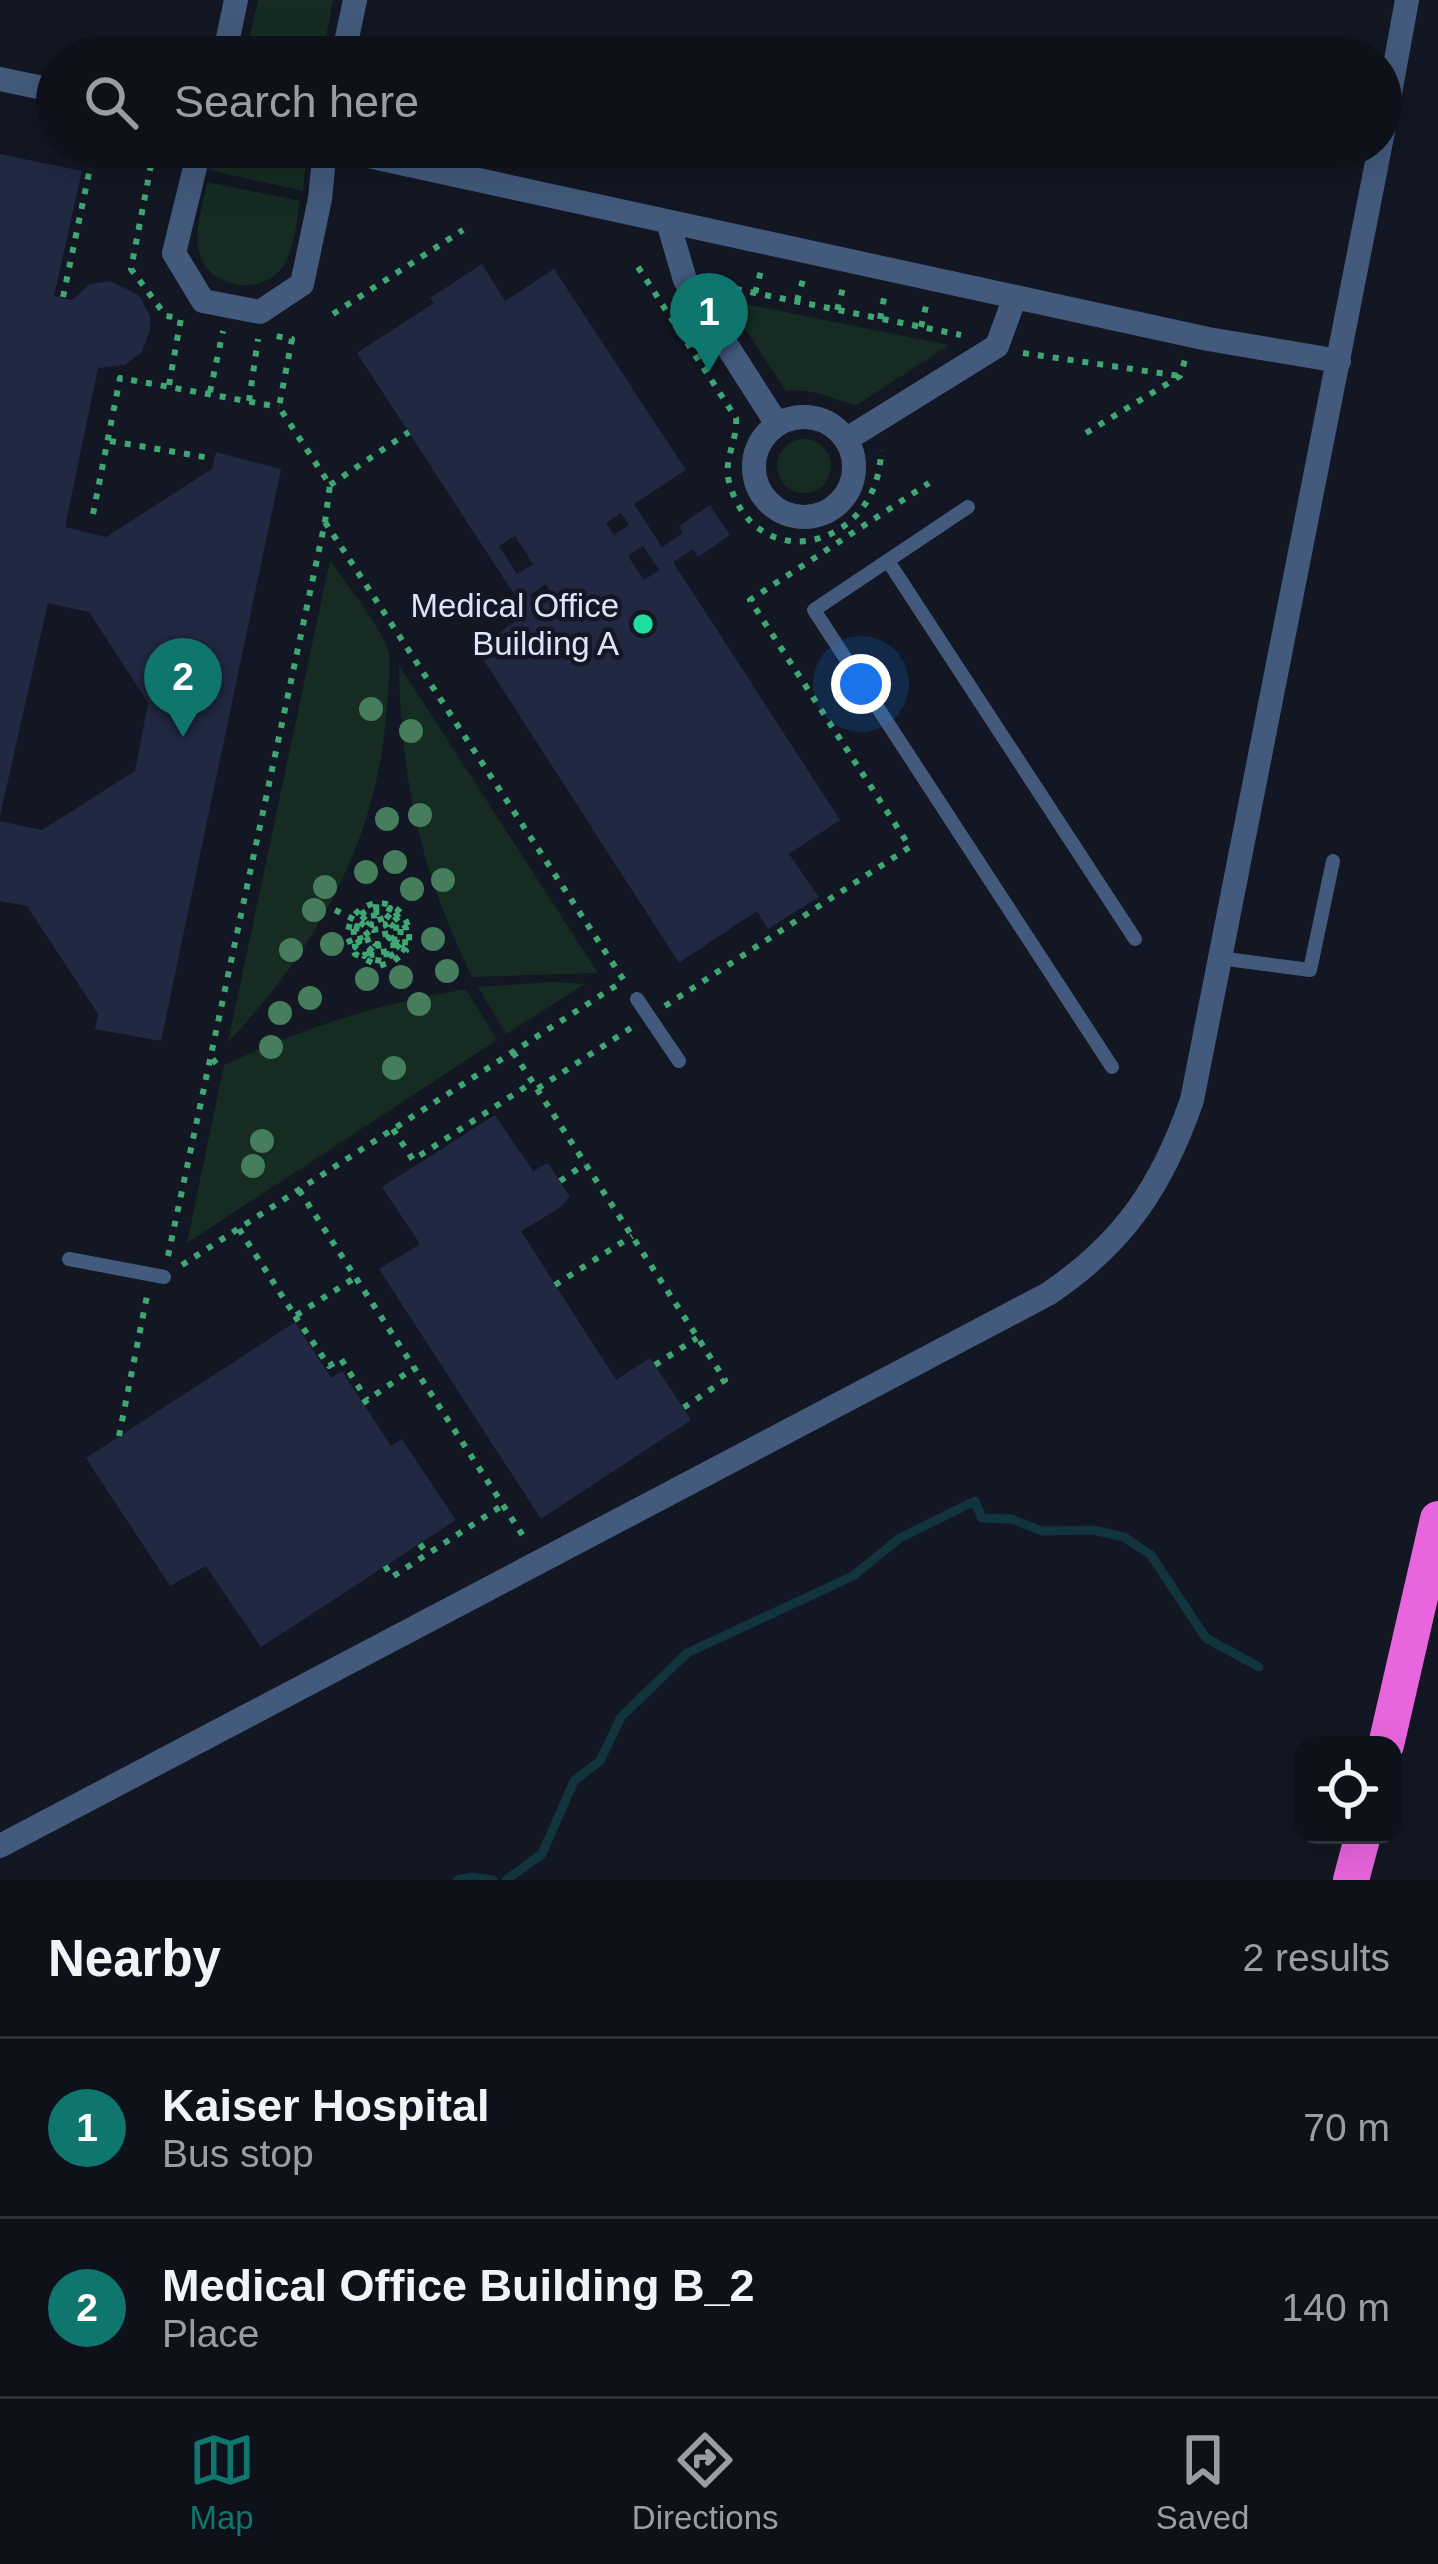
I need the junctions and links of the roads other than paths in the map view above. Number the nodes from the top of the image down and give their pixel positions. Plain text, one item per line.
1 (236, 0) edge
2 (355, 0) edge
3 (1407, 0) edge
4 (228, 36) edge
5 (347, 36) edge
6 (1400, 36) edge
7 (0, 79) edge
8 (36, 87) edge
9 (195, 168) edge
10 (325, 168) edge
11 (423, 168) edge
12 (1375, 168) edge
13 (668, 221) junction
14 (1015, 297) junction
15 (1339, 361) junction
16 (777, 424) junction
17 (847, 439) junction
18 (968, 507) dead end
19 (888, 561) junction
20 (1333, 861) dead end
21 (1135, 939) dead end
22 (1219, 958) junction
23 (638, 999) road end
24 (679, 1061) dead end
25 (1112, 1067) dead end
26 (69, 1259) dead end
27 (157, 1276) road end
28 (1438, 1519) edge
29 (1388, 1736) edge
30 (1361, 1844) edge
31 (0, 1846) edge
32 (1351, 1880) edge

1 - 4 street
2 - 5 street
3 - 6 street
7 - 8 street
9 - 10 street
11 - 13 street
12 - 15 street
13 - 14 street
13 - 16 street
14 - 15 street
14 - 17 street
15 - 22 street
16 - 17 street
16 - 17 street
18 - 19 lane
19 - 21 lane
19 - 25 lane
20 - 22 lane
22 - 31 street
23 - 24 lane
26 - 27 lane
28 - 29 highway
30 - 32 highway

